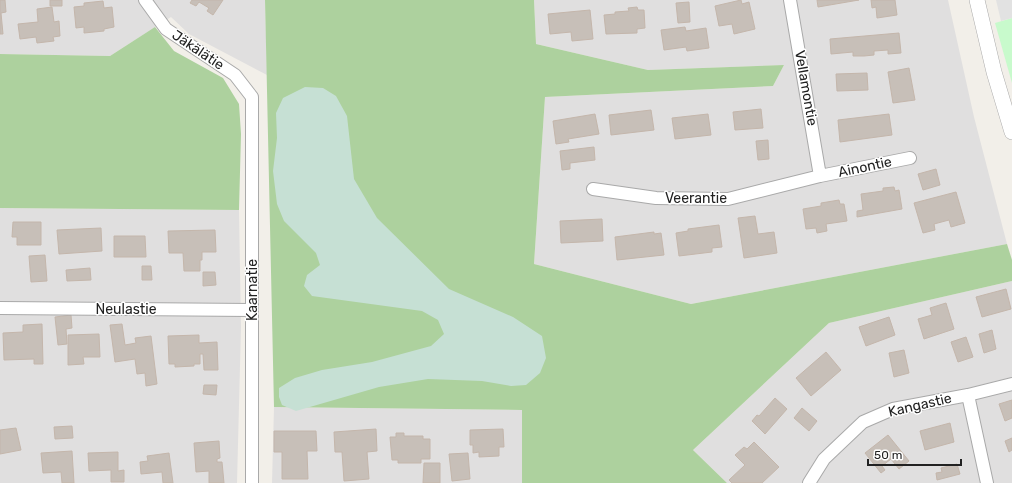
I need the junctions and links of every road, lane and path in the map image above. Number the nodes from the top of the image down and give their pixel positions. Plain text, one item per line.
1 (145, 0) edge
2 (790, 0) edge
3 (976, 0) edge
4 (252, 97) joint
5 (1012, 132) edge
6 (910, 158) dead end
7 (820, 176) junction
8 (593, 189) dead end
9 (0, 308) edge
10 (252, 310) junction
11 (1012, 384) edge
12 (968, 395) junction
13 (252, 483) edge
14 (809, 483) edge
15 (987, 483) edge

1 - 4 street, Jäkälätie
2 - 7 street, Vellamontie
3 - 5 street
4 - 10 street, Kaarnatie
6 - 7 street, Ainontie
7 - 8 street, Veerantie
9 - 10 street, Neulastie
10 - 13 street, Kaarnatie
11 - 12 street, Kangastie
12 - 14 street, Kangastie
12 - 15 street

